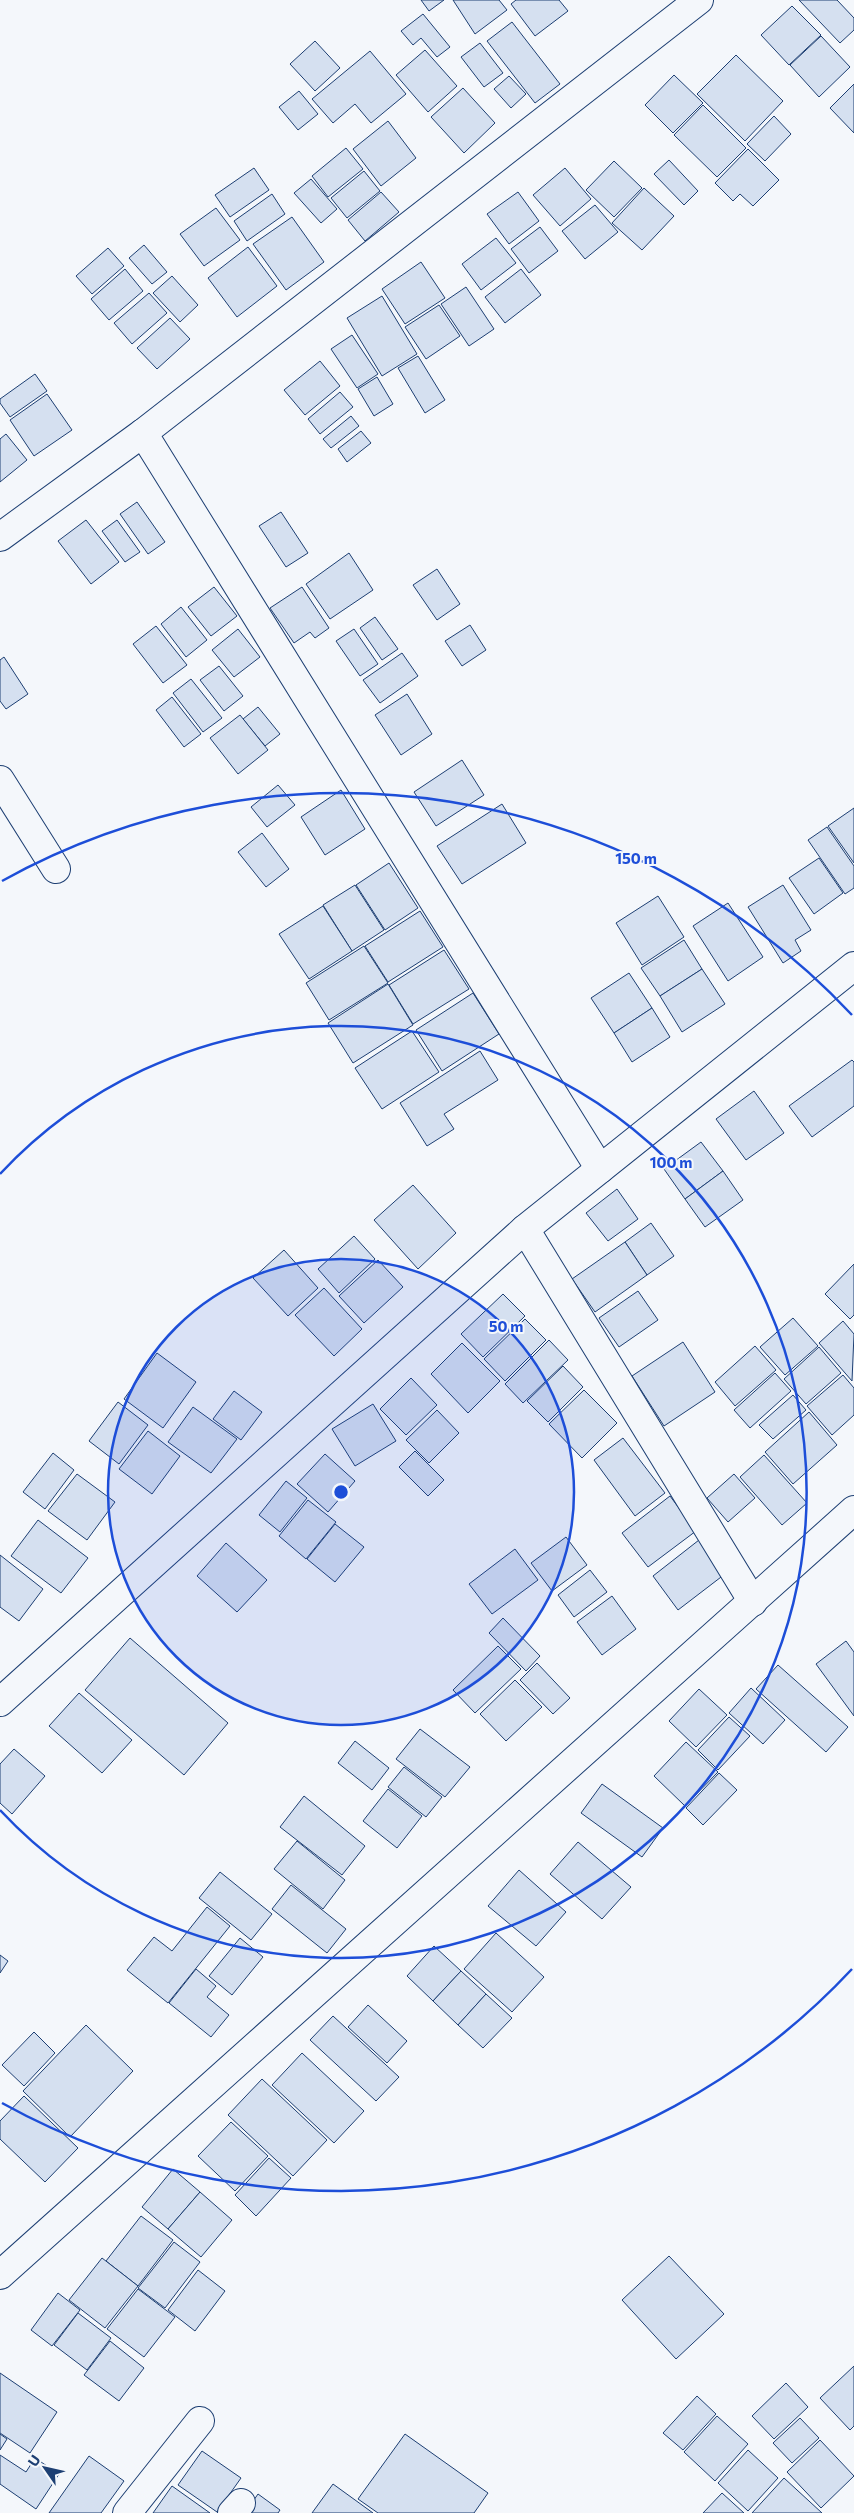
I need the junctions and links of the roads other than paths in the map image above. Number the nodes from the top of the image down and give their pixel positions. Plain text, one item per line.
1 (699, 0) edge
2 (142, 433) junction
3 (0, 537) edge
4 (0, 780) edge
5 (56, 869) dead end
6 (854, 966) edge
7 (600, 1169) junction
8 (525, 1229) junction
9 (854, 1510) edge
10 (753, 1602) junction
11 (0, 1702) edge
12 (0, 2275) edge
13 (200, 2421) dead end
14 (128, 2513) edge

1 - 2 street
2 - 3 street
2 - 7 street
4 - 5 street
6 - 7 street
7 - 8 street
8 - 10 street
8 - 11 street
9 - 10 street
10 - 12 street
13 - 14 street

